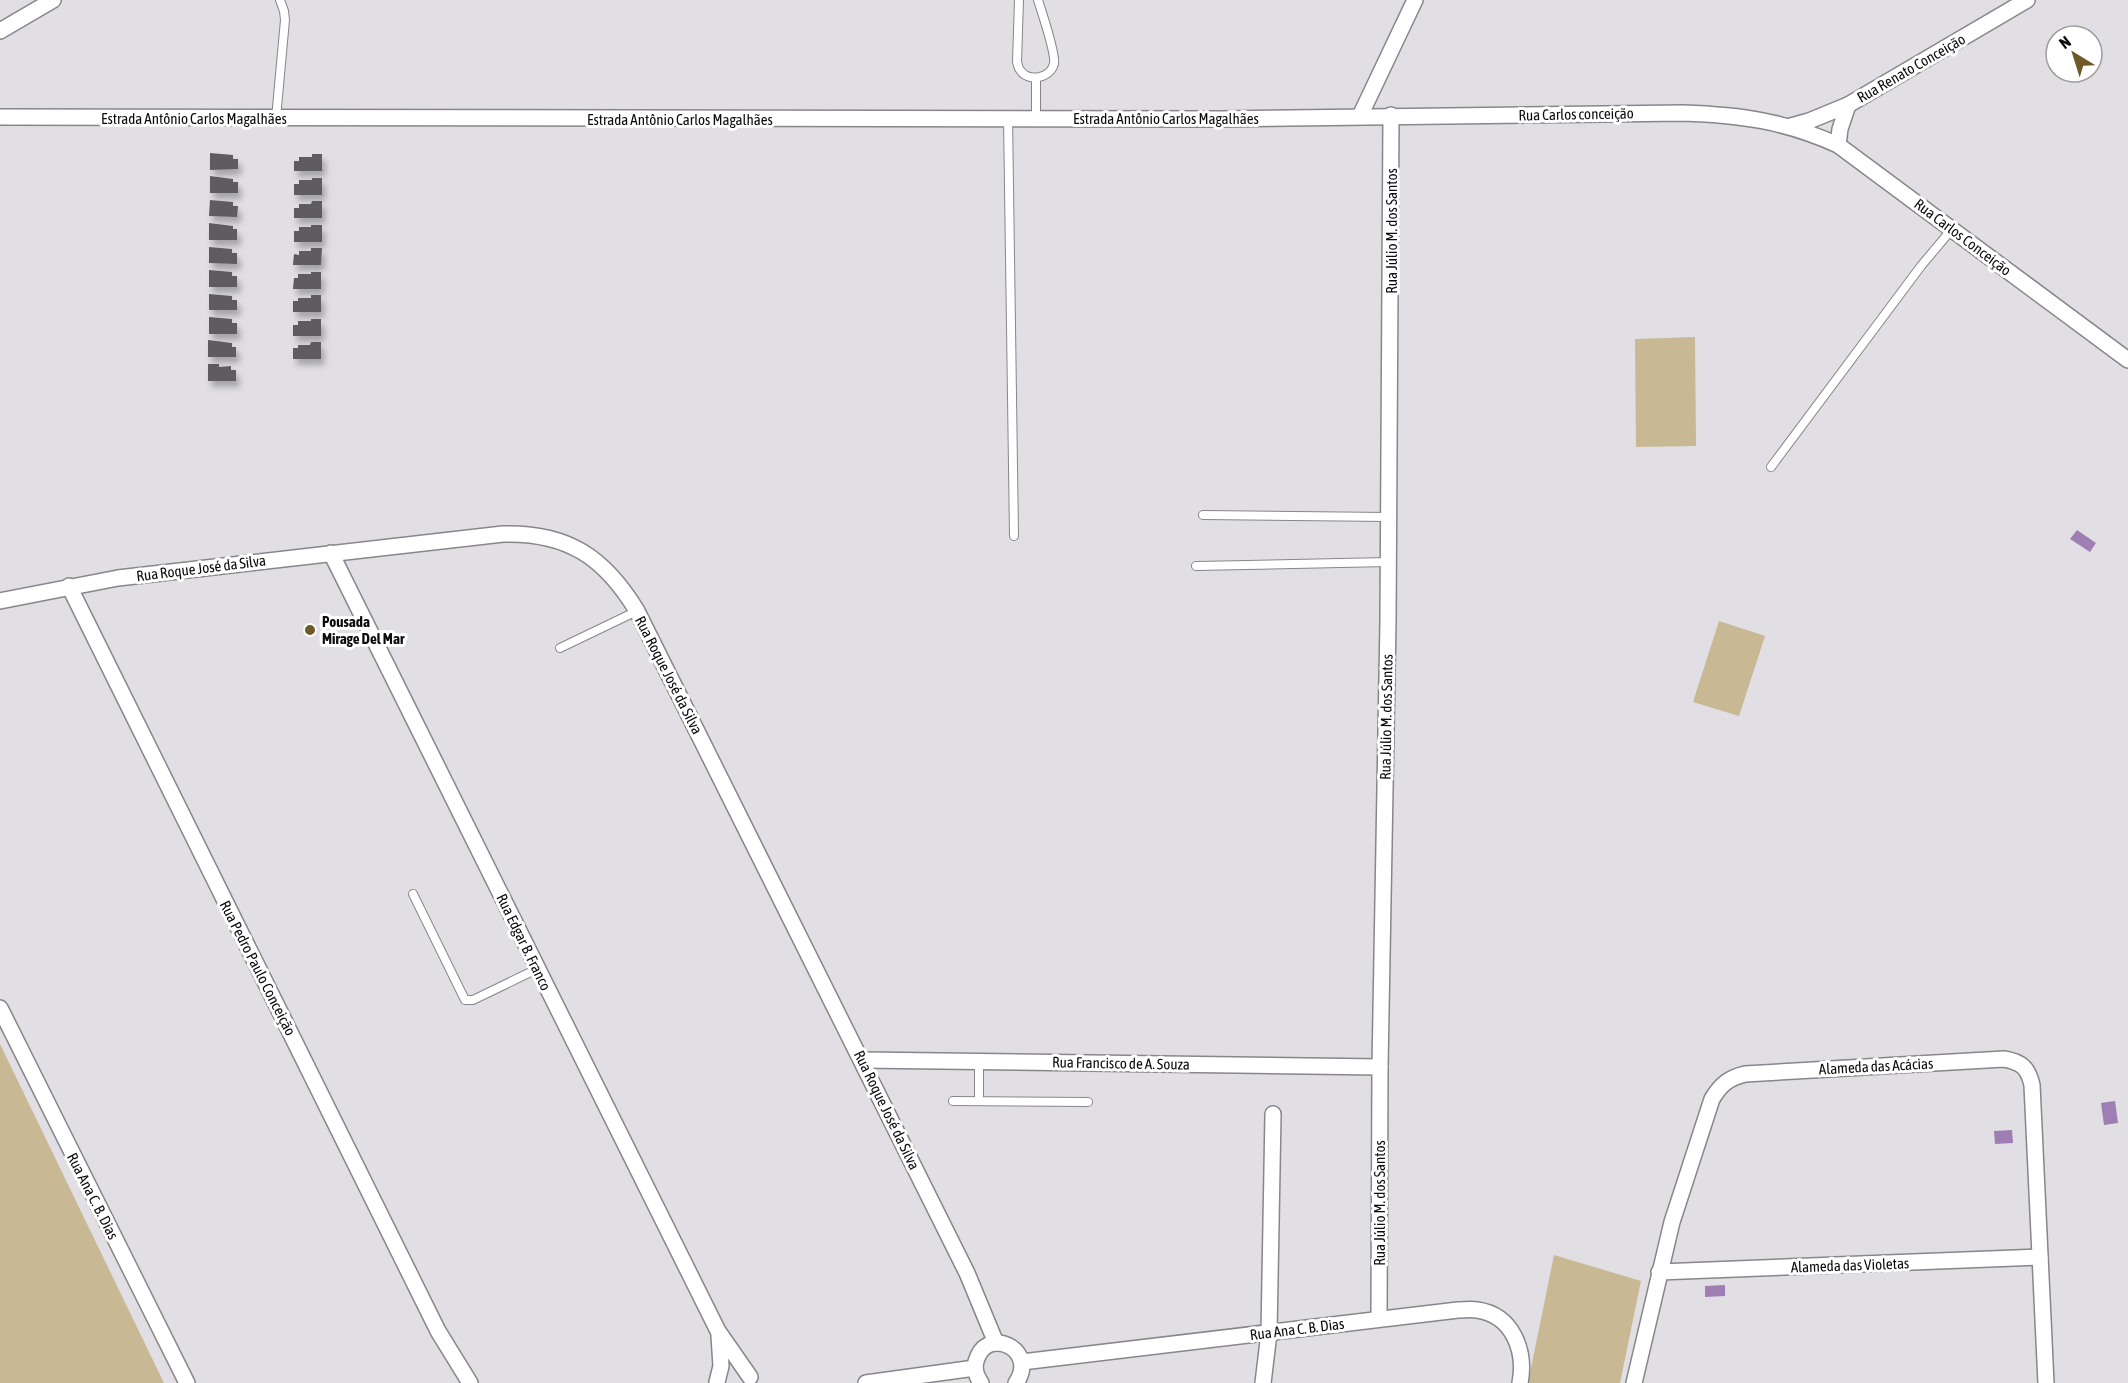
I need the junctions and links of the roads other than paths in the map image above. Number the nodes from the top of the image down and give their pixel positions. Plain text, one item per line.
1 (53, 0) edge
2 (280, 0) edge
3 (1019, 0) edge
4 (1038, 0) edge
5 (1415, 0) edge
6 (2027, 0) edge
7 (0, 31) edge
8 (1036, 78) junction
9 (1848, 105) junction
10 (1360, 116) junction
11 (1391, 116) junction
12 (0, 117) edge
13 (1008, 117) junction
14 (1036, 117) junction
15 (276, 118) junction
16 (1791, 126) junction
17 (1838, 145) junction
18 (1952, 229) junction
19 (2128, 360) edge
20 (1771, 467) dead end
21 (1203, 515) dead end
22 (1389, 518) junction
23 (1014, 536) dead end
24 (330, 553) junction
25 (1388, 562) junction
26 (1196, 566) dead end
27 (69, 586) junction
28 (0, 601) edge
29 (637, 611) junction
30 (560, 648) dead end
31 (413, 894) dead end
32 (537, 969) junction
33 (0, 1008) edge
34 (862, 1060) junction
35 (979, 1062) junction
36 (1380, 1067) junction
37 (953, 1101) dead end
38 (979, 1101) junction
39 (1088, 1102) dead end
40 (1273, 1114) dead end
41 (2040, 1257) junction
42 (1659, 1272) junction
43 (1379, 1319) junction
44 (718, 1330) junction
45 (1269, 1333) junction
46 (996, 1343) junction
47 (448, 1349) junction
48 (1022, 1362) junction
49 (975, 1368) junction
50 (756, 1381) edge
51 (186, 1383) edge
52 (456, 1383) edge
53 (470, 1383) edge
54 (717, 1383) edge
55 (866, 1383) edge
56 (981, 1383) edge
57 (1016, 1383) edge
58 (1263, 1383) edge
59 (1520, 1383) edge
60 (1634, 1383) edge
61 (2046, 1383) edge

1 - 7 street
2 - 15 lane
3 - 8 lane
4 - 8 lane
5 - 10 street
6 - 9 street, Rua Renato Conceição
8 - 14 lane
9 - 16 street, Rua Renato Conceição
9 - 17 street
10 - 11 street, Rua Carlos conceição
10 - 14 street, Estrada Antônio Carlos Magalhães
11 - 16 street, Rua Carlos conceição
11 - 22 street, Rua Júlio M. dos Santos
12 - 15 street, Estrada Antônio Carlos Magalhães
13 - 14 street, Estrada Antônio Carlos Magalhães
13 - 15 street, Estrada Antônio Carlos Magalhães
13 - 23 lane
16 - 17 street, Rua Carlos Conceição
17 - 18 street, Rua Carlos Conceição
18 - 19 street, Rua Carlos Conceição
18 - 20 lane
21 - 22 lane
22 - 25 street, Rua Júlio M. dos Santos
24 - 27 street, Rua Roque José da Silva
24 - 29 street, Rua Roque José da Silva
24 - 32 street, Rua Edgar B. Franco
25 - 26 lane
25 - 36 street, Rua Júlio M. dos Santos
27 - 28 street, Rua Roque José da Silva
27 - 47 street, Rua Pedro Paulo Conceição
29 - 30 lane
29 - 34 street, Rua Roque José da Silva
31 - 32 lane
32 - 44 street, Rua Edgar B. Franco
33 - 51 street, Rua Ana C. B. Dias
34 - 35 street, Rua Francisco de A. Souza
34 - 46 street, Rua Roque José da Silva
35 - 36 street, Rua Francisco de A. Souza
35 - 38 lane
36 - 43 street, Rua Júlio M. dos Santos
37 - 38 lane
38 - 39 lane
40 - 45 street
41 - 42 street, Alameda das Violetas
41 - 42 street, Alameda das Acácias
41 - 61 street, Alameda das Acácias
42 - 60 street, Alameda das Acácias
43 - 45 street, Rua Ana C. B. Dias
43 - 59 street, Rua Ana C. B. Dias
44 - 50 street, Rua Edgar B. Franco
44 - 54 street, Rua Edgar B. Franco
45 - 48 street, Rua Ana C. B. Dias
45 - 58 street
46 - 48 street
46 - 49 street
47 - 52 street, Rua Pedro Paulo Conceição
47 - 53 street, Rua Pedro Paulo Conceição
48 - 57 street
49 - 55 street
49 - 56 street
50 - 54 street

